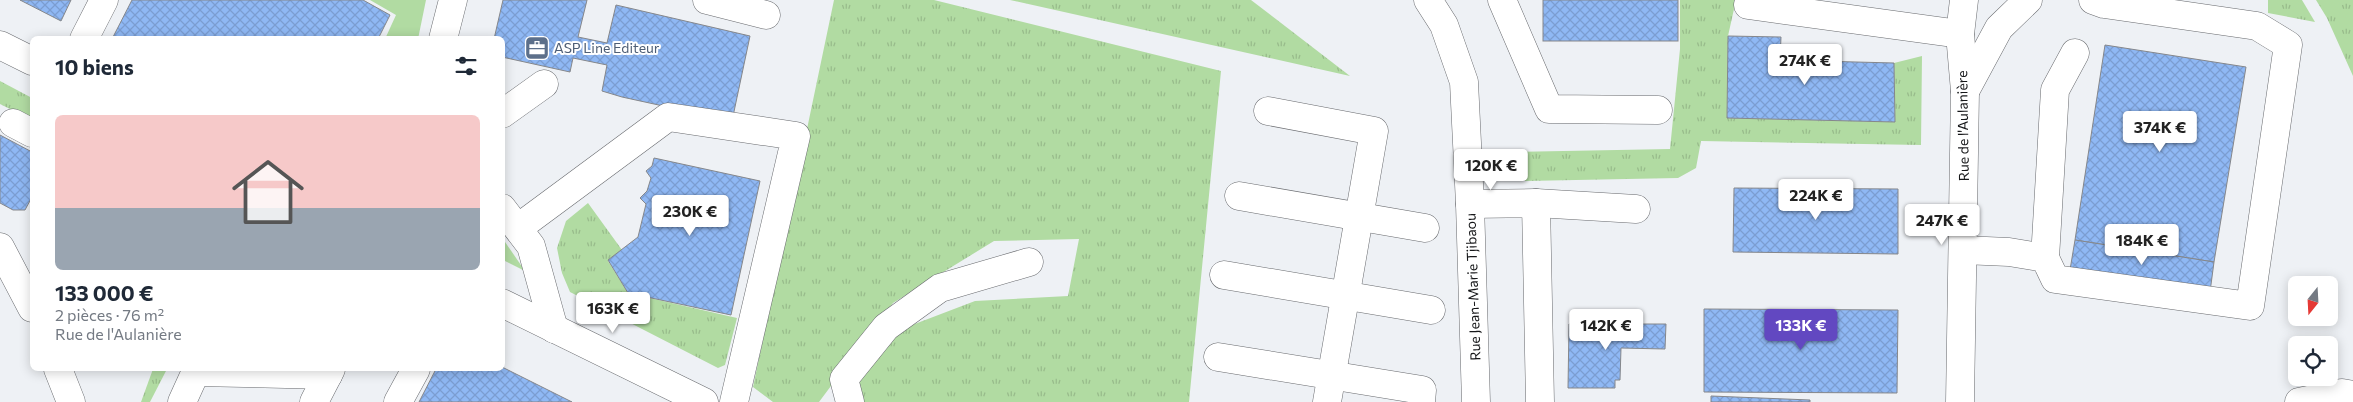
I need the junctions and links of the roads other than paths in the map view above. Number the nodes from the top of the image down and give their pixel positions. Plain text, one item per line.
1 (104, 0) edge
2 (453, 0) edge
3 (707, 0) edge
4 (1428, 0) edge
5 (1502, 0) edge
6 (1964, 0) edge
7 (2028, 0) edge
8 (2093, 0) edge
9 (1748, 5) dead end
10 (766, 16) dead end
11 (1960, 34) junction
12 (86, 36) edge
13 (444, 36) edge
14 (0, 45) edge
15 (2075, 53) dead end
16 (30, 60) edge
17 (544, 84) dead end
18 (1965, 91) junction
19 (1268, 110) dead end
20 (1658, 110) dead end
21 (505, 112) edge
22 (1239, 196) dead end
23 (1536, 203) junction
24 (1470, 204) junction
25 (1636, 209) dead end
26 (1359, 217) junction
27 (510, 218) edge
28 (1425, 228) dead end
29 (0, 246) edge
30 (1963, 250) junction
31 (2046, 258) junction
32 (1029, 262) dead end
33 (1224, 275) dead end
34 (1346, 296) junction
35 (30, 302) edge
36 (505, 305) edge
37 (1431, 310) dead end
38 (554, 329) junction
39 (1218, 357) dead end
40 (59, 371) edge
41 (196, 371) edge
42 (263, 371) edge
43 (415, 371) edge
44 (330, 372) edge
45 (1332, 374) junction
46 (662, 393) edge
47 (2353, 395) edge
48 (71, 402) edge
49 (182, 402) edge
50 (314, 402) edge
51 (398, 402) edge
52 (704, 402) edge
53 (734, 402) edge
54 (850, 402) edge
55 (1327, 402) edge
56 (1421, 402) edge
57 (1476, 402) edge
58 (1540, 402) edge
59 (1960, 402) edge
60 (2299, 402) edge

1 - 12 street
2 - 13 street
3 - 10 street
4 - 24 street, Rue Jean-Marie Tjibaou
5 - 20 street
6 - 11 street, Rue de l'Aulanière
7 - 18 street
8 - 31 street
9 - 11 street
11 - 18 street, Rue de l'Aulanière
14 - 16 street
15 - 31 street
17 - 21 street
18 - 30 street, Rue de l'Aulanière
19 - 26 street
22 - 26 street
23 - 24 street
23 - 25 street
23 - 58 street
24 - 57 street, Rue Jean-Marie Tjibaou
26 - 28 street
26 - 34 street
27 - 38 street
27 - 53 street
29 - 35 street
30 - 31 street
30 - 59 street, Rue de l'Aulanière
32 - 54 street
33 - 34 street
34 - 37 street
34 - 45 street
36 - 38 street
38 - 46 street
39 - 45 street
40 - 48 street
41 - 49 street
42 - 44 street
43 - 51 street
44 - 50 street
45 - 55 street
45 - 56 street
46 - 52 street
47 - 60 street

